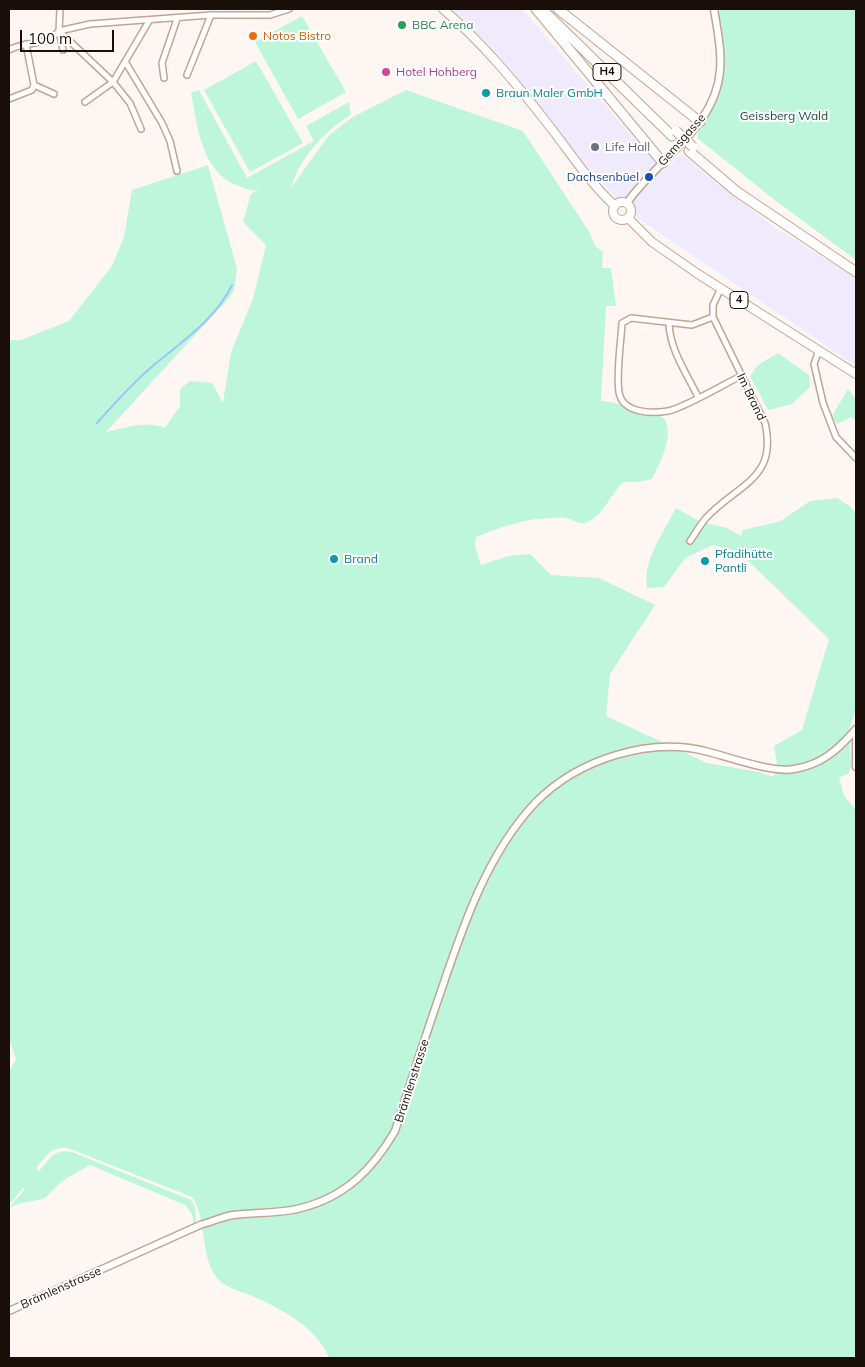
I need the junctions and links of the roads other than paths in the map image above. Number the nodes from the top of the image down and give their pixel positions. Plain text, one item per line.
1 (60, 9) edge
2 (289, 9) edge
3 (443, 9) edge
4 (536, 9) edge
5 (541, 9) edge
6 (551, 9) edge
7 (558, 9) edge
8 (714, 9) edge
9 (211, 15) junction
10 (177, 19) junction
11 (149, 21) junction
12 (59, 30) junction
13 (26, 44) junction
14 (9, 50) edge
15 (63, 50) dead end
16 (126, 62) junction
17 (187, 75) dead end
18 (164, 78) dead end
19 (114, 82) junction
20 (34, 86) junction
21 (54, 94) dead end
22 (9, 98) edge
23 (85, 102) dead end
24 (700, 122) junction
25 (141, 129) dead end
26 (674, 134) junction
27 (663, 163) junction
28 (177, 171) dead end
29 (627, 203) junction
30 (615, 206) junction
31 (628, 218) junction
32 (856, 272) edge
33 (721, 288) junction
34 (713, 317) junction
35 (669, 324) junction
36 (819, 350) junction
37 (856, 374) edge
38 (741, 376) junction
39 (698, 397) junction
40 (856, 458) edge
41 (690, 541) dead end
42 (856, 726) edge
43 (856, 729) edge
44 (856, 767) edge
45 (9, 1311) edge

1 - 12 street
2 - 9 street
3 - 30 main road, 4
4 - 27 highway
5 - 26 highway, H4
6 - 26 highway, H4
7 - 24 highway
8 - 24 street, Gemsgasse
9 - 10 street
9 - 17 street
10 - 11 street
10 - 18 street
11 - 12 street
11 - 16 street
12 - 13 street
12 - 15 street
12 - 19 street
13 - 14 street
13 - 20 street
16 - 19 street
16 - 28 street
19 - 23 street
19 - 25 street
20 - 21 street
20 - 22 street
24 - 27 street, Gemsgasse
26 - 32 highway, H4
27 - 29 street, Gemsgasse
29 - 30 main road
29 - 31 main road
30 - 31 main road, 4
31 - 33 main road, 4
33 - 34 street
33 - 36 main road, 4
34 - 35 street
34 - 38 street, Im Brand
35 - 39 street
35 - 39 street
36 - 37 main road, 4
36 - 40 street
38 - 39 street
38 - 41 street, Im Brand
42 - 43 street
43 - 44 street
43 - 45 street, Brämlenstrasse

